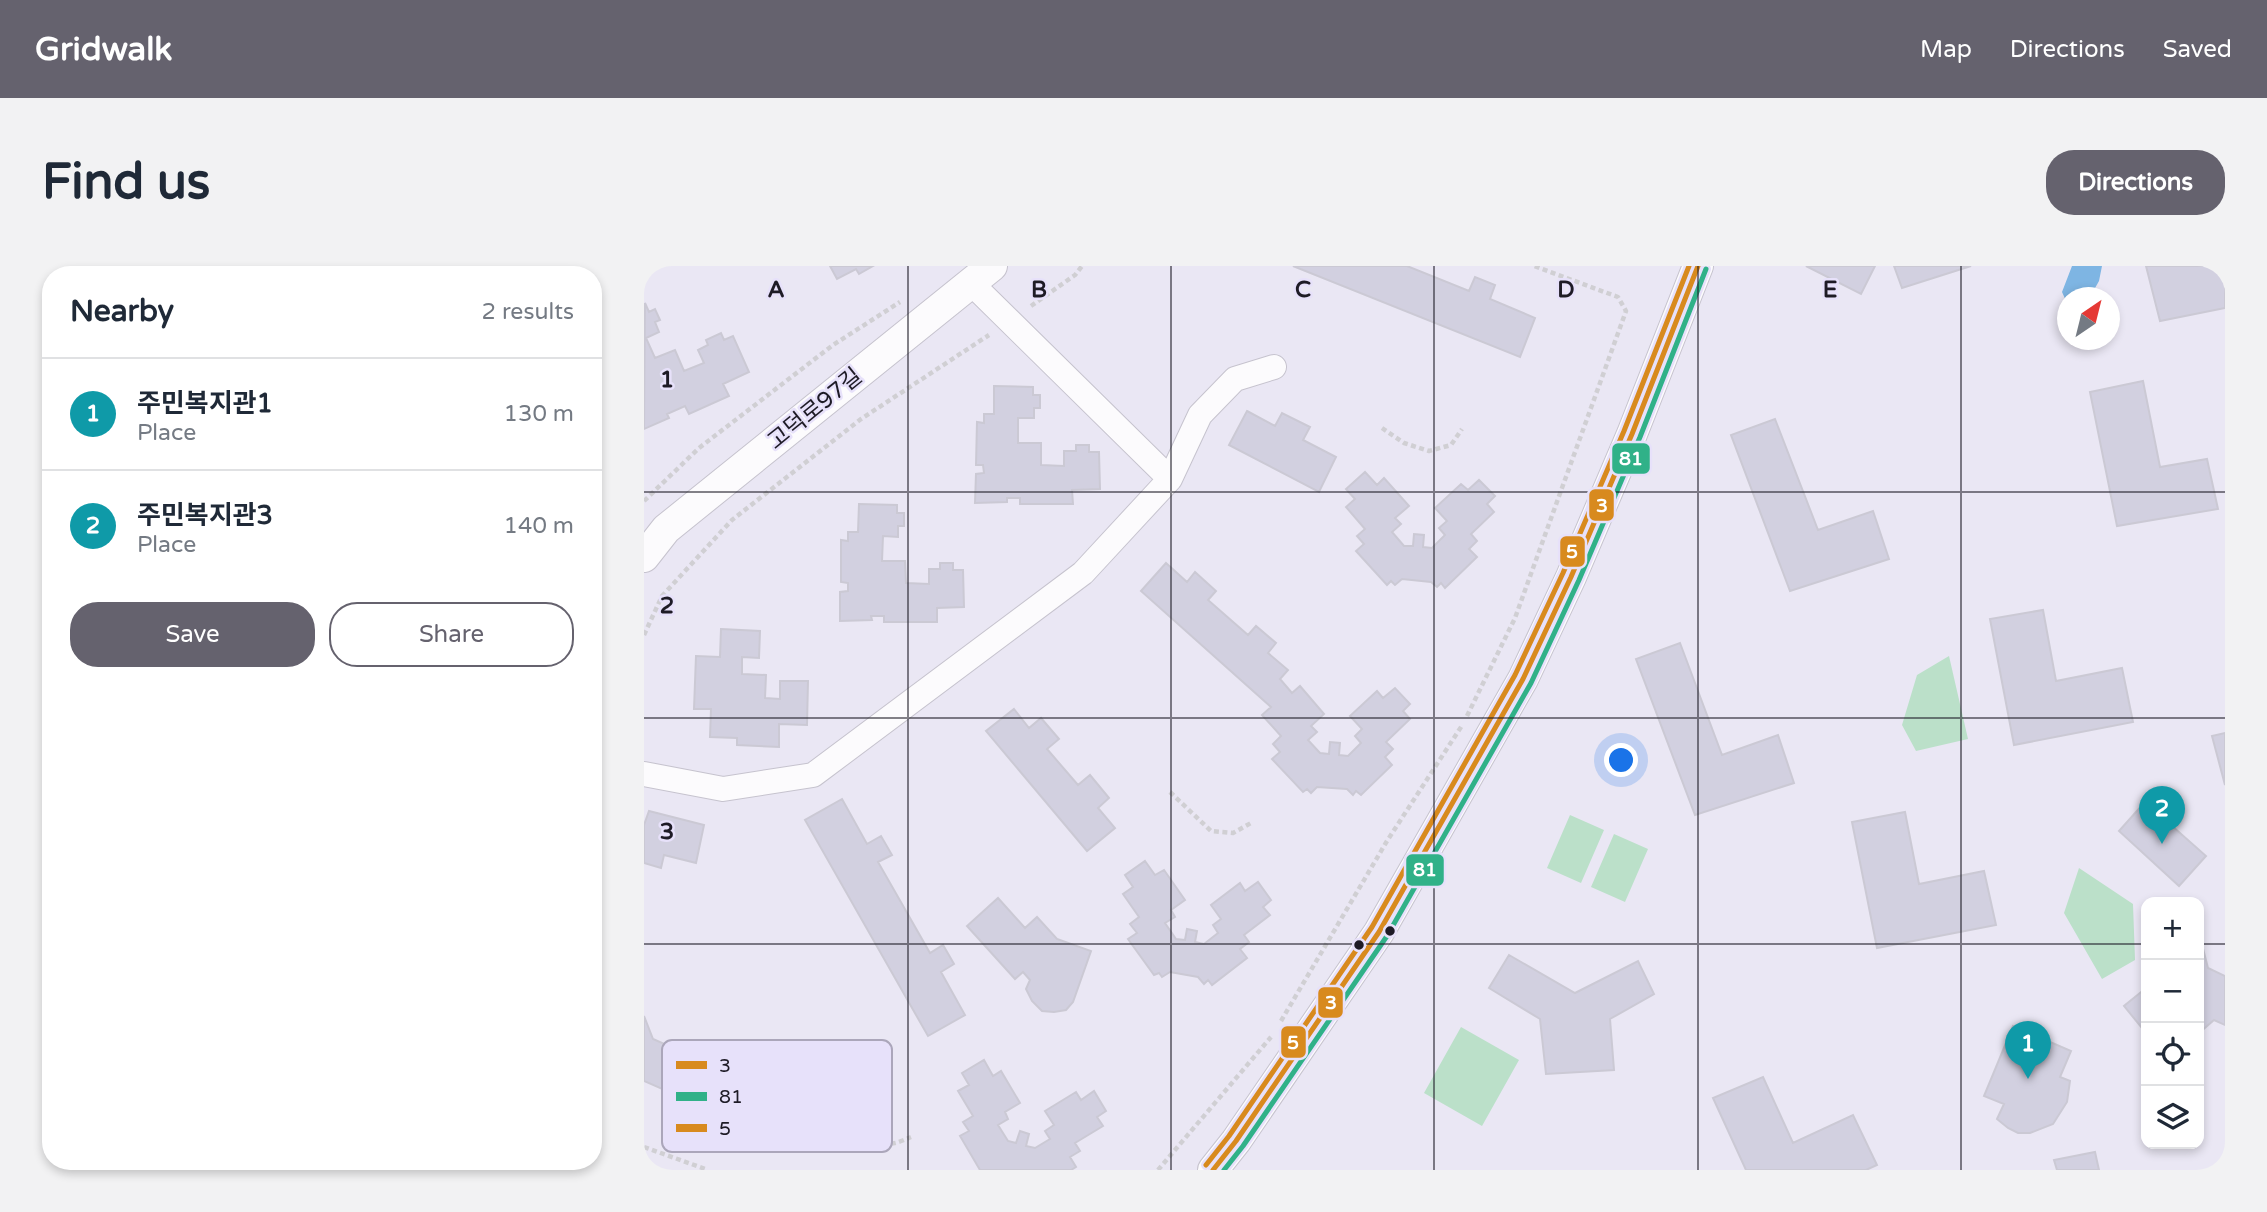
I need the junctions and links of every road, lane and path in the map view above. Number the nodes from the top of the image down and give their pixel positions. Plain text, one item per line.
1 (1082, 266) edge
2 (1534, 266) edge
3 (1695, 267) edge
4 (981, 274) edge
5 (907, 297) dead end
6 (1009, 321) junction
7 (1274, 367) dead end
8 (1382, 428) dead end
9 (1462, 429) dead end
10 (1170, 479) junction
11 (644, 501) edge
12 (644, 557) edge
13 (644, 635) edge
14 (644, 774) edge
15 (1170, 792) dead end
16 (1251, 823) dead end
17 (1280, 1023) dead end
18 (1273, 1034) dead end
19 (911, 1137) dead end
20 (892, 1143) edge
21 (644, 1147) edge
22 (708, 1170) edge
23 (1158, 1170) edge
24 (1213, 1170) edge

1 - 6 path
2 - 17 path
3 - 24 street
4 - 6 street
4 - 12 street, 고덕로97길
5 - 11 path
6 - 10 street
6 - 13 path
7 - 10 street
8 - 9 path
10 - 14 street
15 - 16 path
18 - 23 path
19 - 20 path
21 - 22 path

